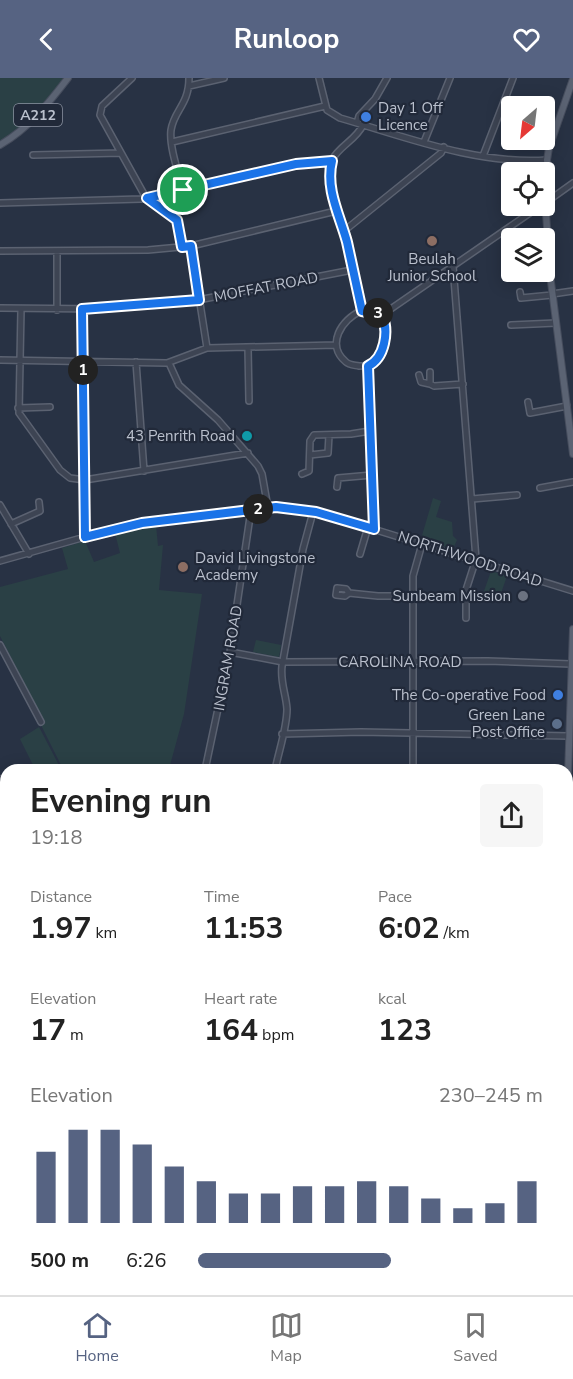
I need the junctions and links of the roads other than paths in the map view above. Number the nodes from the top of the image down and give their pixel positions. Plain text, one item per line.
1 (69, 78) edge
2 (132, 78) edge
3 (189, 78) edge
4 (224, 78) edge
5 (319, 78) edge
6 (387, 78) edge
7 (450, 78) edge
8 (513, 78) edge
9 (573, 79) edge
10 (189, 86) junction
11 (325, 106) junction
12 (360, 124) junction
13 (172, 142) junction
14 (424, 142) junction
15 (0, 146) edge
16 (444, 147) junction
17 (121, 153) junction
18 (33, 155) dead end
19 (483, 156) junction
20 (547, 160) joint
21 (332, 161) junction
22 (573, 183) edge
23 (183, 190) junction
24 (555, 196) edge
25 (147, 198) junction
26 (0, 203) edge
27 (336, 211) junction
28 (526, 216) edge
29 (546, 216) edge
30 (344, 231) junction
31 (191, 246) junction
32 (182, 247) junction
33 (0, 251) edge
34 (57, 251) junction
35 (453, 266) junction
36 (352, 270) junction
37 (573, 291) edge
38 (520, 292) dead end
39 (552, 295) junction
40 (199, 300) junction
41 (0, 308) edge
42 (21, 309) junction
43 (82, 309) junction
44 (57, 310) junction
45 (362, 311) junction
46 (382, 315) junction
47 (556, 323) junction
48 (511, 325) dead end
49 (336, 345) junction
50 (207, 348) junction
51 (248, 348) junction
52 (0, 360) edge
53 (20, 360) junction
54 (83, 362) junction
55 (136, 362) junction
56 (169, 363) junction
57 (368, 366) junction
58 (430, 372) dead end
59 (419, 375) dead end
60 (430, 384) junction
61 (463, 384) junction
62 (249, 401) dead end
63 (528, 402) dead end
64 (567, 406) junction
65 (50, 407) dead end
66 (18, 408) junction
67 (370, 431) junction
68 (330, 435) junction
69 (248, 453) junction
70 (573, 454) edge
71 (310, 455) junction
72 (144, 471) junction
73 (302, 474) dead end
74 (372, 475) junction
75 (84, 480) junction
76 (573, 482) edge
77 (337, 487) dead end
78 (540, 488) dead end
79 (517, 495) dead end
80 (472, 499) junction
81 (39, 502) dead end
82 (0, 505) edge
83 (268, 508) junction
84 (251, 510) junction
85 (313, 512) junction
86 (11, 524) junction
87 (371, 528) junction
88 (85, 537) junction
89 (422, 544) junction
90 (29, 554) junction
91 (360, 554) dead end
92 (475, 560) junction
93 (0, 561) edge
94 (573, 591) edge
95 (349, 593) dead end
96 (413, 596) junction
97 (466, 618) dead end
98 (573, 629) edge
99 (0, 645) edge
100 (230, 652) junction
101 (413, 661) junction
102 (283, 662) junction
103 (571, 664) junction
104 (41, 723) dead end
105 (413, 733) junction
106 (282, 734) junction
107 (568, 736) junction
108 (206, 764) edge
109 (276, 764) edge
110 (413, 764) edge
111 (567, 764) edge

1 - 15 main road, A212
2 - 17 street
3 - 10 street
4 - 10 street
5 - 11 street
6 - 12 street
7 - 14 street
8 - 19 street
9 - 20 main road
10 - 13 street
11 - 12 street
11 - 13 street
12 - 14 street
12 - 21 street
13 - 23 street
14 - 16 street
16 - 19 street
16 - 30 street
17 - 18 street
17 - 25 street
19 - 20 street
21 - 23 street
21 - 27 street
22 - 24 street
23 - 25 street
25 - 26 street
25 - 32 street
27 - 30 street
27 - 31 street
28 - 35 street
29 - 39 main road
30 - 36 street
31 - 32 street
31 - 40 street
32 - 34 street
33 - 34 street
34 - 44 street
35 - 46 street
35 - 61 street
36 - 40 street, MOFFAT ROAD
36 - 45 street
37 - 39 street
38 - 39 street
39 - 47 main road
40 - 43 street, MOFFAT ROAD
40 - 50 street
41 - 42 street, MOFFAT ROAD
42 - 44 street, MOFFAT ROAD
42 - 53 street
43 - 44 street, MOFFAT ROAD
43 - 54 street
45 - 46 street
45 - 49 street
46 - 57 street
47 - 48 street
47 - 64 main road
49 - 51 street
49 - 57 street
50 - 51 street
50 - 56 street
51 - 62 street
52 - 53 street
53 - 54 street
53 - 66 street
54 - 55 street
54 - 75 street
55 - 56 street
55 - 72 street
56 - 69 street
57 - 67 street
58 - 60 street
59 - 60 street
60 - 61 street
61 - 80 street
63 - 64 street
64 - 70 main road
65 - 66 street
66 - 75 street
67 - 68 street
67 - 74 street
68 - 71 street
68 - 71 street
69 - 72 street
69 - 83 street
71 - 73 street
72 - 75 street
74 - 77 street
74 - 87 street
75 - 88 street
76 - 78 street
79 - 80 street
80 - 92 street
81 - 86 street
82 - 86 street
83 - 84 street, NORTHWOOD ROAD
83 - 85 street, NORTHWOOD ROAD
84 - 88 street, NORTHWOOD ROAD
84 - 100 street, INGRAM ROAD
85 - 87 street, NORTHWOOD ROAD
85 - 102 street
86 - 90 street
87 - 89 street, NORTHWOOD ROAD
87 - 91 street
88 - 90 street, NORTHWOOD ROAD
89 - 92 street, NORTHWOOD ROAD
89 - 96 street
90 - 93 street, NORTHWOOD ROAD
92 - 94 street, NORTHWOOD ROAD
92 - 97 street
95 - 96 street
96 - 101 street
98 - 103 main road
99 - 104 street
100 - 102 street, CAROLINA ROAD
100 - 108 street, INGRAM ROAD
101 - 102 street, CAROLINA ROAD
101 - 103 street, CAROLINA ROAD
101 - 105 street
102 - 106 street
103 - 107 main road
105 - 106 street
105 - 107 street
105 - 110 street
106 - 109 street
107 - 111 main road

